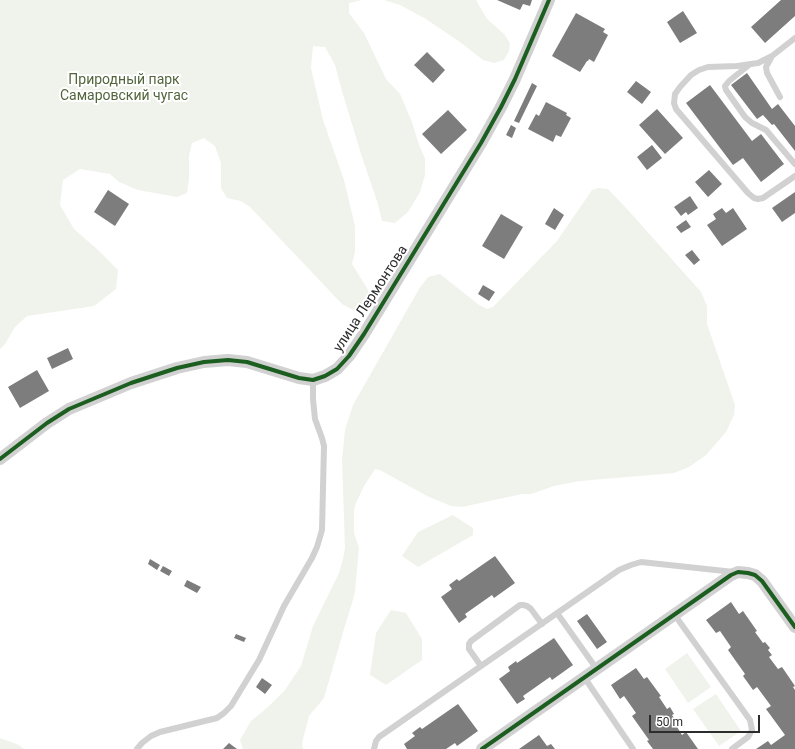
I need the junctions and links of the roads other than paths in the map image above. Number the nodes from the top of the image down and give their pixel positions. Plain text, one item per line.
1 (549, 0) edge
2 (795, 38) edge
3 (772, 56) junction
4 (749, 65) junction
5 (780, 97) dead end
6 (795, 164) edge
7 (795, 176) edge
8 (313, 380) junction
9 (0, 459) edge
10 (738, 572) junction
11 (557, 614) junction
12 (674, 614) junction
13 (542, 624) junction
14 (795, 627) edge
15 (481, 666) junction
16 (596, 668) junction
17 (584, 677) junction
18 (137, 749) edge
19 (374, 749) edge
20 (482, 749) edge
21 (633, 749) edge
22 (732, 749) edge

1 - 8 street, улица Лермонтова
2 - 3 lane
3 - 4 lane
3 - 5 lane
4 - 6 lane
4 - 7 lane
8 - 9 street
8 - 18 lane
10 - 11 lane
10 - 12 street
10 - 14 street
11 - 13 lane
11 - 16 lane
12 - 16 street
12 - 22 lane
13 - 15 lane
13 - 15 lane
15 - 19 lane
16 - 17 street
17 - 20 street
17 - 21 lane

